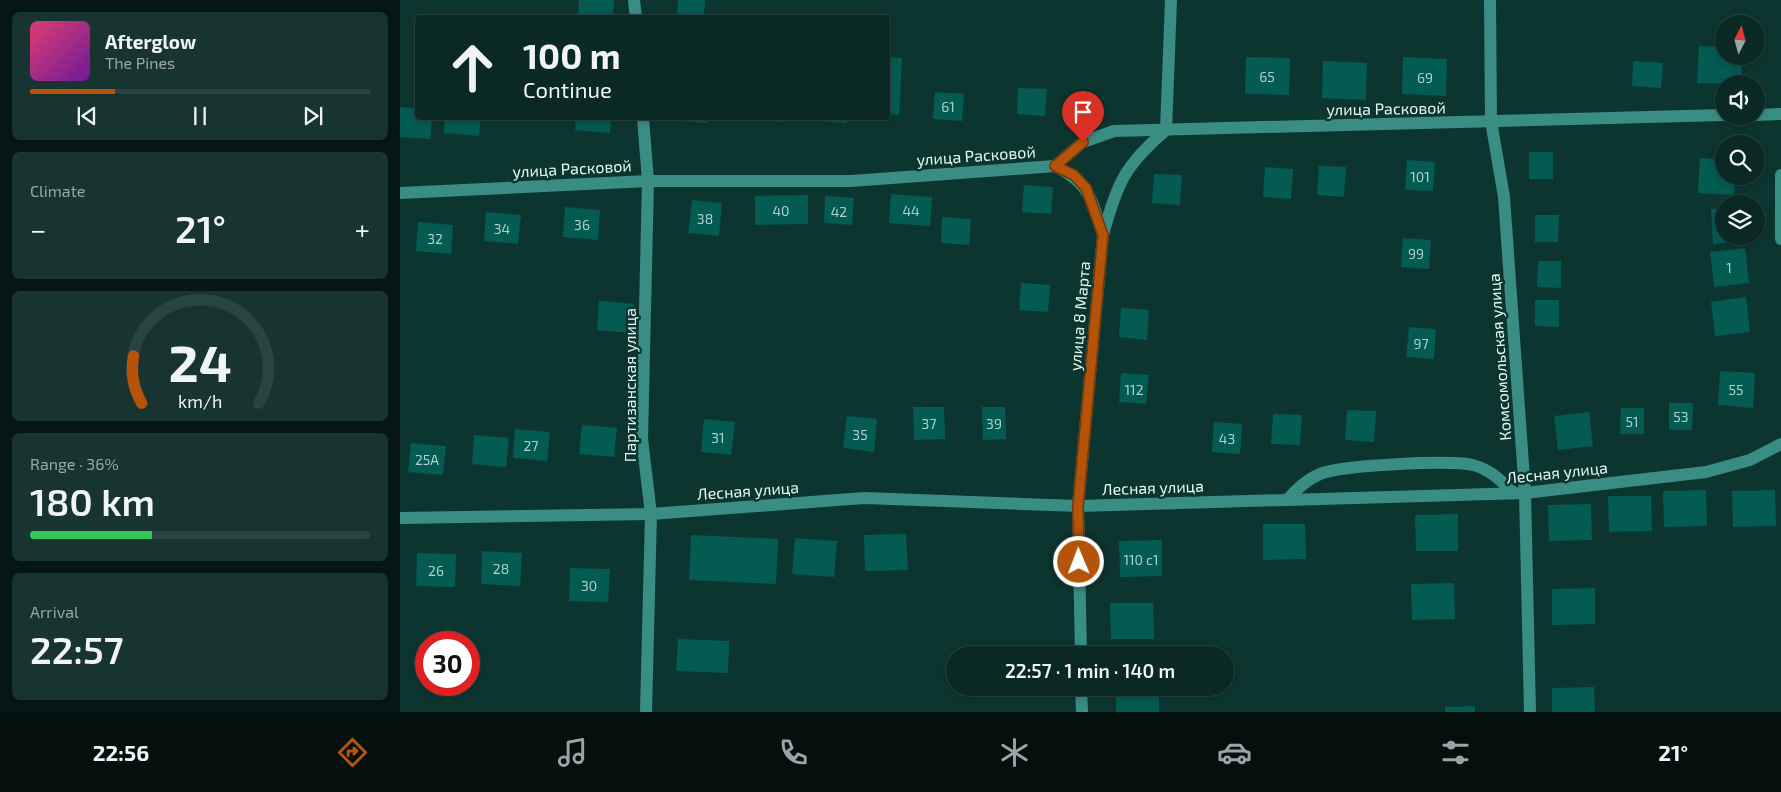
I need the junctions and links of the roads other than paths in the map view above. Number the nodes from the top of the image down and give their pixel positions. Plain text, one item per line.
1 (634, 0) edge
2 (1171, 0) edge
3 (1490, 0) edge
4 (636, 15) edge
5 (1781, 114) edge
6 (1765, 115) edge
7 (1715, 116) edge
8 (643, 120) edge
9 (1491, 121) junction
10 (1166, 130) junction
11 (1055, 166) junction
12 (1781, 174) edge
13 (648, 181) junction
14 (400, 193) edge
15 (1103, 235) junction
16 (1781, 239) edge
17 (1781, 444) edge
18 (1520, 493) junction
19 (1287, 500) junction
20 (1078, 506) junction
21 (651, 514) junction
22 (400, 518) edge
23 (1081, 646) edge
24 (1081, 696) edge
25 (646, 712) edge
26 (1082, 712) edge
27 (1530, 712) edge

1 - 4 street
2 - 10 street
3 - 9 street, Комсомольская улица
5 - 6 street
7 - 9 street, улица Расковой
8 - 13 street, Партизанская улица
9 - 10 street, улица Расковой
9 - 18 street, Комсомольская улица
10 - 11 street, улица Расковой
10 - 15 street, улица 8 Марта
11 - 13 street, улица Расковой
11 - 15 street
12 - 16 street
13 - 14 street, улица Расковой
13 - 21 street, Партизанская улица
15 - 20 street, улица 8 Марта
17 - 18 street, Лесная улица
18 - 19 street, Лесная улица
18 - 19 street
18 - 27 street, Комсомольская улица
19 - 20 street, Лесная улица
20 - 21 street, Лесная улица
20 - 23 street, улица 8 Марта
21 - 22 street, Лесная улица
21 - 25 street, Партизанская улица
24 - 26 street

